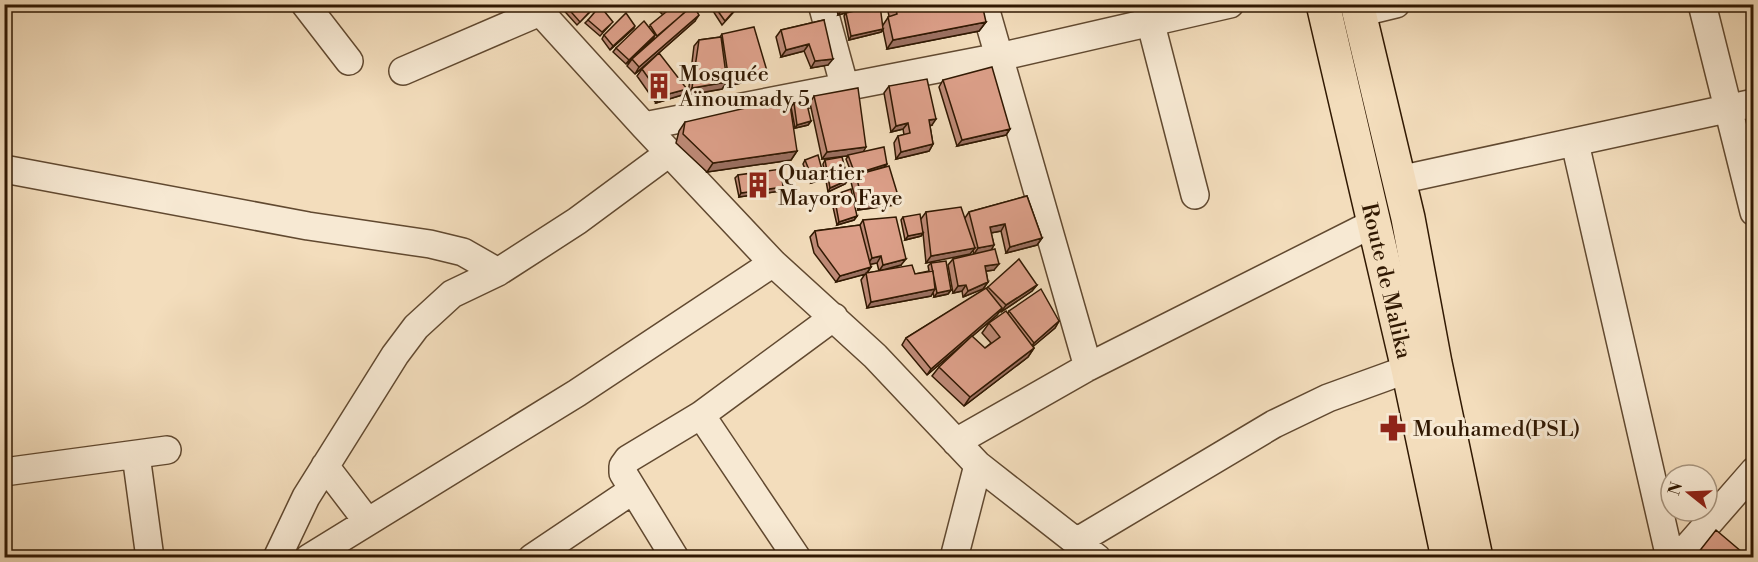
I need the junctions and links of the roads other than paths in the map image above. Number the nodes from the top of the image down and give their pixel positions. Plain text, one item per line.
1 (305, 4) edge
2 (822, 4) edge
3 (984, 4) edge
4 (1230, 4) edge
5 (1323, 4) edge
6 (1396, 4) edge
7 (1702, 4) edge
8 (537, 8) edge
9 (1358, 9) edge
10 (1148, 13) edge
11 (999, 57) junction
12 (349, 61) dead end
13 (403, 71) dead end
14 (845, 88) junction
15 (1754, 103) edge
16 (1727, 109) junction
17 (644, 126) junction
18 (1575, 143) junction
19 (669, 153) junction
20 (4, 169) edge
21 (1399, 180) junction
22 (1195, 195) dead end
23 (1754, 212) edge
24 (1374, 223) junction
25 (773, 263) junction
26 (498, 272) junction
27 (834, 317) junction
28 (1088, 367) junction
29 (1408, 369) junction
30 (701, 415) junction
31 (957, 442) junction
32 (167, 450) dead end
33 (136, 455) junction
34 (978, 465) junction
35 (325, 466) junction
36 (1754, 471) edge
37 (4, 472) edge
38 (633, 490) junction
39 (367, 522) junction
40 (1076, 542) junction
41 (150, 558) edge
42 (277, 558) edge
43 (309, 558) edge
44 (532, 558) edge
45 (675, 558) edge
46 (797, 558) edge
47 (954, 558) edge
48 (1097, 558) edge
49 (1448, 558) edge
50 (1476, 558) edge
51 (1670, 558) edge
52 (1677, 558) edge

1 - 12 street
2 - 14 street
3 - 11 street
4 - 10 street
5 - 24 main road, Route de Malika
6 - 9 street
7 - 16 street
8 - 13 street
8 - 17 street
9 - 21 main road, Route de Malika
10 - 11 street
10 - 22 street
11 - 14 street
11 - 28 street
14 - 17 street
15 - 16 street
16 - 18 street
16 - 23 street
17 - 19 street
18 - 21 street
18 - 51 street
19 - 25 street
19 - 26 street
20 - 26 street
21 - 50 main road, Route de Malika
24 - 28 street
24 - 29 main road, Route de Malika
25 - 27 street
25 - 39 street
26 - 35 street
27 - 30 street
27 - 31 street
28 - 31 street
29 - 40 street
29 - 49 main road, Route de Malika
30 - 38 street
30 - 46 street
31 - 34 street
32 - 33 street
33 - 37 street
33 - 41 street
34 - 40 street
34 - 47 street
35 - 39 street
35 - 42 street
36 - 52 street
38 - 44 street
38 - 45 street
39 - 43 street
40 - 48 street

